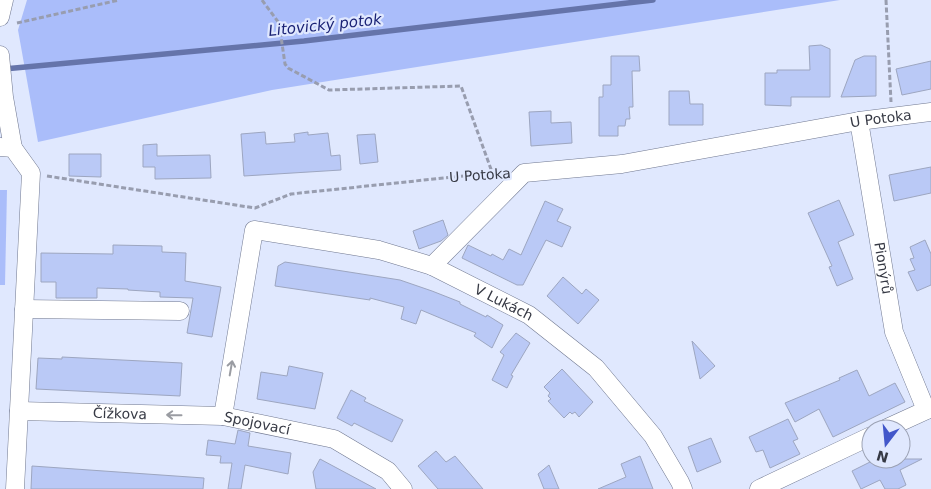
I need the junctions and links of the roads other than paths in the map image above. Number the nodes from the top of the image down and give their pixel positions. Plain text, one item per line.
1 (4, 0) edge
2 (5, 21) edge
3 (0, 55) edge
4 (931, 112) edge
5 (859, 121) junction
6 (6, 147) edge
7 (254, 230) joint
8 (432, 266) junction
9 (24, 309) junction
10 (180, 311) dead end
11 (929, 409) edge
12 (19, 411) junction
13 (223, 416) junction
14 (908, 419) edge
15 (861, 441) edge
16 (15, 489) edge
17 (403, 489) edge
18 (683, 489) edge
19 (759, 489) edge

1 - 2 street
3 - 6 street
4 - 5 street, U Potoka
5 - 8 street, U Potoka
5 - 11 street, Pionýrů
6 - 9 street
7 - 8 street, V Lukách
13 -> 7 street, Spojovací
8 - 18 street, V Lukách
9 - 10 street
9 - 12 street
11 - 14 street
13 -> 12 street, Čížkova
12 - 16 street
13 - 17 street, Spojovací
15 - 19 street

